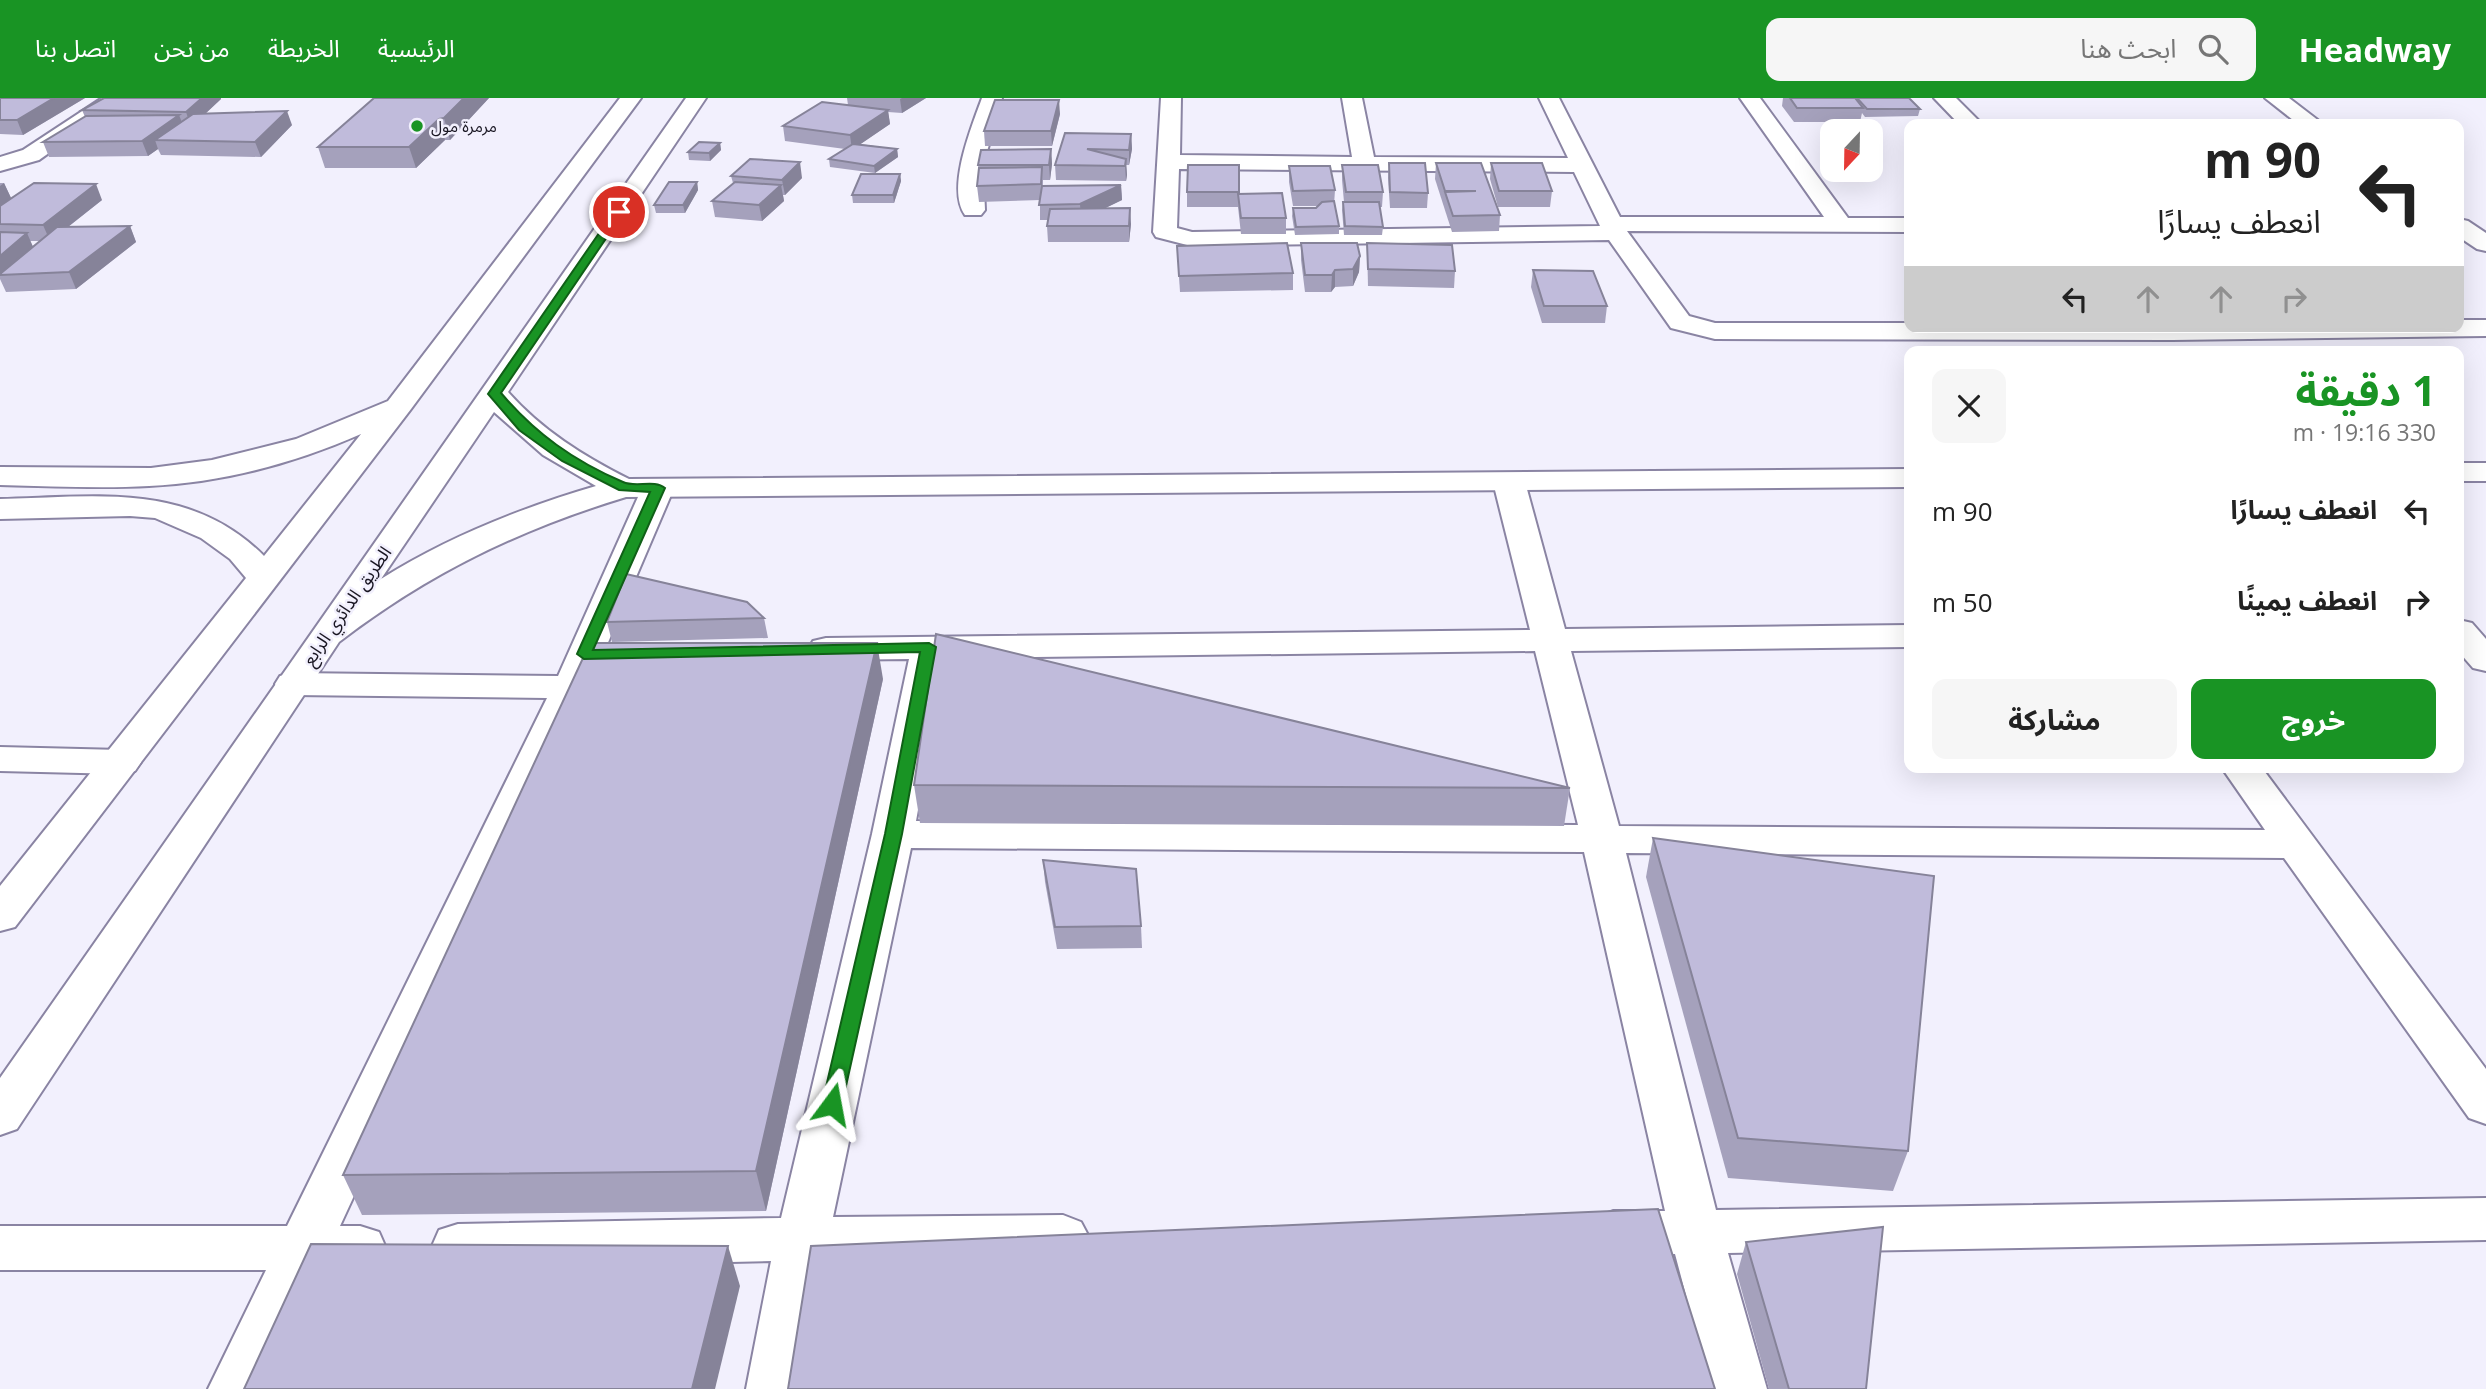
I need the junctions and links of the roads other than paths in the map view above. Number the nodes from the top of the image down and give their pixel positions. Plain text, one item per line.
1 (116, 98) edge
2 (631, 98) edge
3 (696, 98) edge
4 (992, 98) edge
5 (1171, 98) edge
6 (1352, 98) edge
7 (1549, 98) edge
8 (1750, 98) edge
9 (1944, 98) edge
10 (2275, 98) edge
11 (1967, 119) edge
12 (2305, 119) edge
13 (1167, 162) junction
14 (0, 164) edge
15 (1364, 164) junction
16 (1580, 165) junction
17 (973, 210) dead end
18 (1841, 225) junction
19 (1904, 225) edge
20 (2464, 225) edge
21 (2486, 225) edge
22 (1613, 229) junction
23 (2464, 229) edge
24 (2486, 244) edge
25 (2464, 328) edge
26 (2486, 328) edge
27 (1904, 331) edge
28 (2172, 333) edge
29 (2184, 346) edge
30 (494, 394) junction
31 (401, 403) junction
32 (2464, 472) edge
33 (2486, 472) edge
34 (0, 476) edge
35 (1904, 478) edge
36 (1509, 482) junction
37 (624, 488) junction
38 (658, 488) junction
39 (0, 509) edge
40 (264, 578) junction
41 (2486, 630) edge
42 (2464, 631) edge
43 (326, 635) junction
44 (1904, 636) edge
45 (2464, 636) edge
46 (1548, 640) junction
47 (929, 647) junction
48 (791, 650) edge
49 (2486, 660) edge
50 (593, 665) junction
51 (293, 684) junction
52 (0, 759) edge
53 (121, 762) junction
54 (2245, 773) edge
55 (893, 834) junction
56 (1602, 839) junction
57 (2295, 844) junction
58 (0, 916) edge
59 (2486, 1105) edge
60 (0, 1116) edge
61 (2486, 1219) edge
62 (1696, 1233) junction
63 (1570, 1234) edge
64 (1110, 1237) edge
65 (802, 1239) junction
66 (0, 1248) edge
67 (303, 1250) junction
68 (236, 1389) edge
69 (774, 1389) edge
70 (1739, 1389) edge

1 - 14 street
2 - 31 street
3 - 30 street, الطريق الدائري الرابع
4 - 17 street
5 - 13 street
6 - 15 street
7 - 16 street
8 - 18 street
9 - 11 street
10 - 12 street
13 - 15 street
13 - 22 street
15 - 16 street
16 - 22 street
18 - 19 street
18 - 22 street
20 - 21 street
22 - 27 street
23 - 24 street
25 - 26 street
28 - 29 street
30 - 37 street
30 - 43 street, الطريق الدائري الرابع
31 - 34 street
31 - 40 street
32 - 33 street
35 - 36 street
36 - 38 street
36 - 46 street
37 - 38 street
37 - 43 street
38 - 50 street
39 - 40 street
40 - 53 street
41 - 42 street
43 - 51 street, الطريق الدائري الرابع
44 - 46 street
45 - 49 street
46 - 47 street
46 - 56 street
47 - 48 street
47 - 55 street
50 - 51 street
50 - 67 street
51 - 60 street, الطريق الدائري الرابع
52 - 53 street
53 - 58 street
54 - 57 street
55 - 56 street
55 - 65 street
56 - 57 street
56 - 62 street
57 - 59 street
61 - 62 street
62 - 63 street
62 - 70 street
64 - 65 street
65 - 67 street
65 - 69 street
66 - 67 street
67 - 68 street

